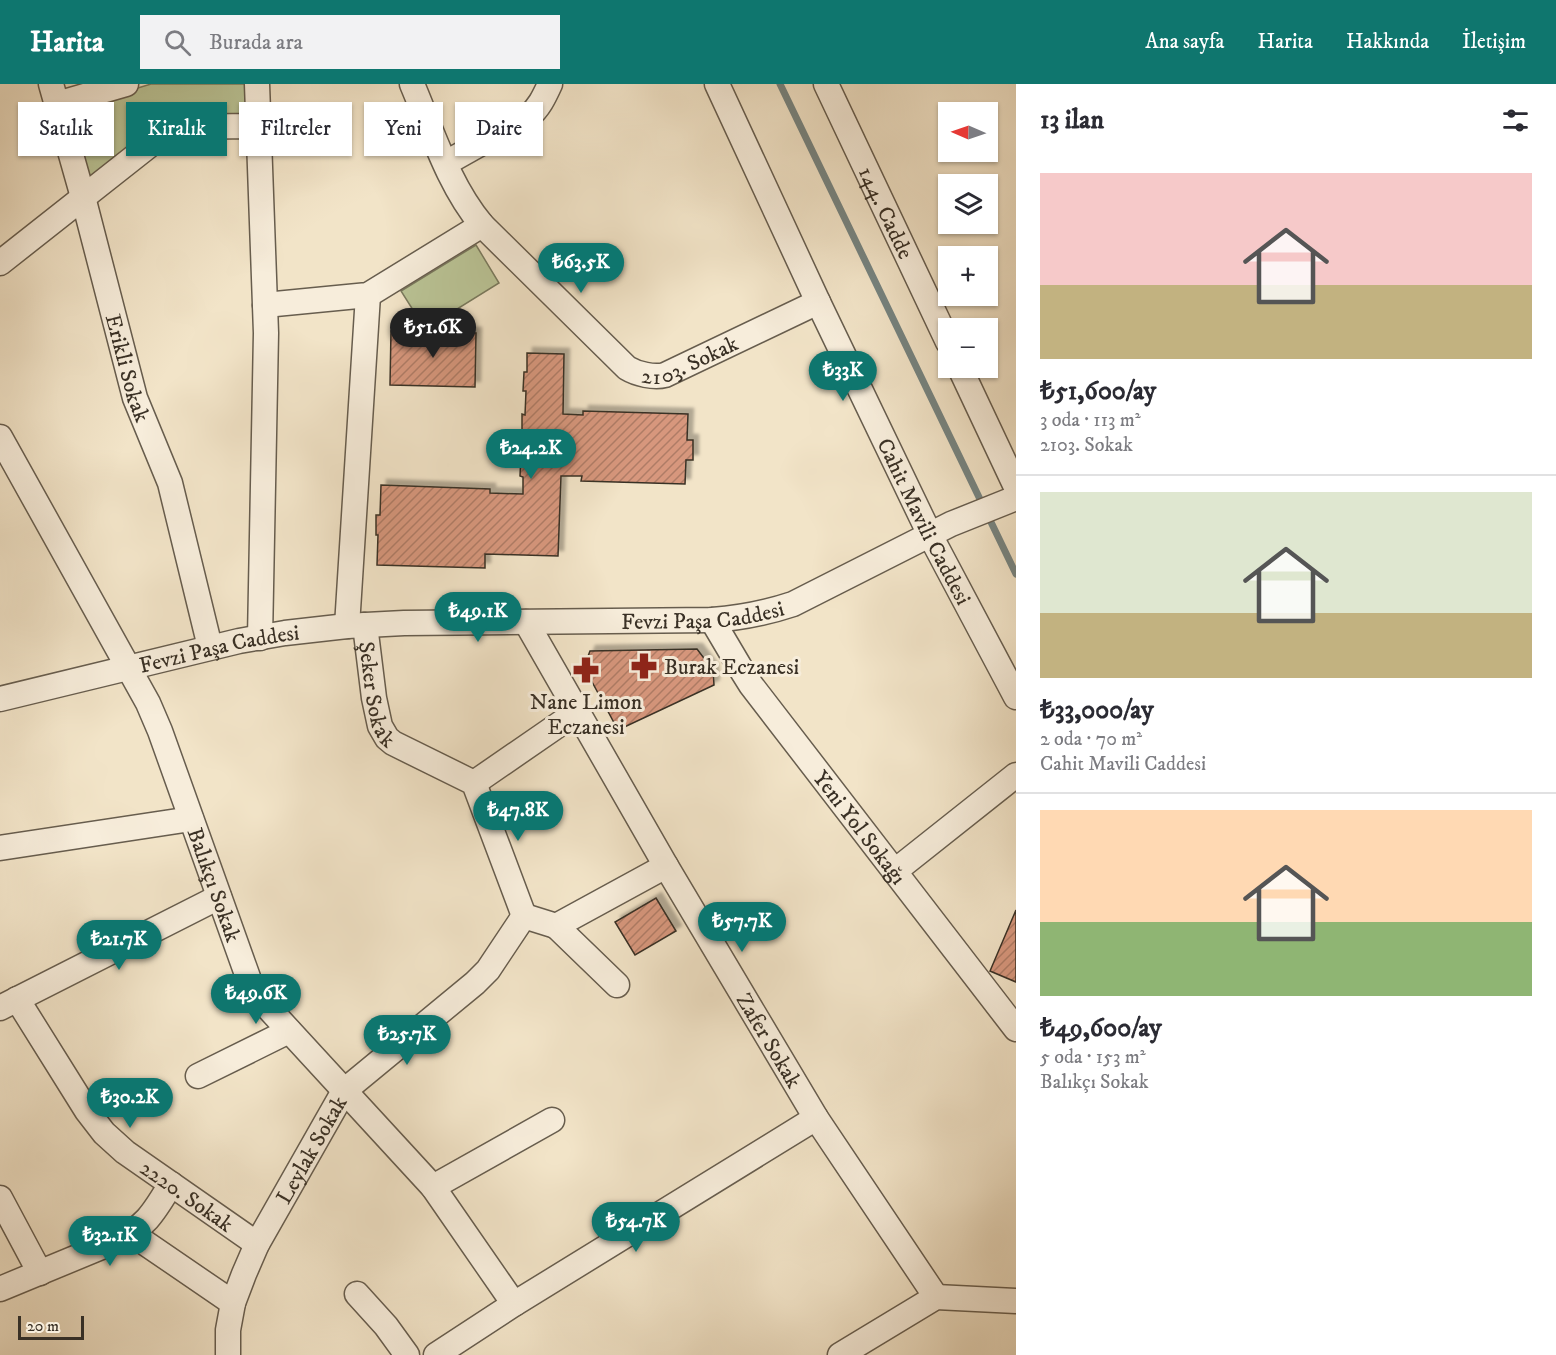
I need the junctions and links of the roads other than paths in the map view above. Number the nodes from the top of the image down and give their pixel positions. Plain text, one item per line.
1 (126, 84) edge
2 (257, 84) edge
3 (412, 84) edge
4 (550, 84) edge
5 (717, 84) edge
6 (826, 84) edge
7 (54, 94) edge
8 (258, 102) edge
9 (239, 127) edge
10 (260, 156) edge
11 (446, 164) junction
12 (83, 197) junction
13 (482, 225) junction
14 (0, 263) edge
15 (368, 296) junction
16 (818, 302) junction
17 (265, 305) junction
18 (938, 321) edge
19 (965, 378) edge
20 (0, 436) edge
21 (1016, 487) edge
22 (1005, 502) edge
23 (941, 530) junction
24 (712, 620) junction
25 (526, 622) junction
26 (356, 626) junction
27 (260, 638) junction
28 (210, 647) junction
29 (129, 667) junction
30 (1016, 697) edge
31 (0, 699) edge
32 (577, 712) junction
33 (1016, 775) edge
34 (474, 783) junction
35 (191, 819) junction
36 (0, 848) edge
37 (666, 866) junction
38 (895, 871) junction
39 (219, 897) junction
40 (524, 916) junction
41 (556, 926) junction
42 (617, 985) dead end
43 (9, 1003) edge
44 (1016, 1029) edge
45 (289, 1031) junction
46 (198, 1076) dead end
47 (344, 1091) junction
48 (816, 1118) junction
49 (552, 1120) dead end
50 (171, 1184) junction
51 (433, 1187) junction
52 (0, 1198) edge
53 (132, 1234) junction
54 (257, 1244) junction
55 (40, 1273) junction
56 (0, 1289) edge
57 (357, 1294) dead end
58 (936, 1297) junction
59 (1016, 1301) edge
60 (233, 1303) junction
61 (514, 1304) junction
62 (867, 1348) edge
63 (228, 1355) edge
64 (407, 1355) edge
65 (436, 1355) edge
66 (840, 1355) edge

1 - 7 street
2 - 8 street
3 - 11 street, 2103. Sokak
4 - 11 street
5 - 16 street, Cahit Mavili Caddesi
6 - 18 street, 144. Cadde
7 - 12 street, Erikli Sokak
9 - 12 street
10 - 17 street
11 - 13 street, 2103. Sokak
12 - 14 street
12 - 28 street, Erikli Sokak
13 - 15 street
13 - 16 street, 2103. Sokak
15 - 17 street
15 - 26 street, Şeker Sokak
16 - 23 street, Cahit Mavili Caddesi
17 - 27 street
19 - 21 street
20 - 29 street, Balıkçı Sokak
22 - 23 street, Fevzi Paşa Caddesi
23 - 24 street, Fevzi Paşa Caddesi
23 - 30 street, Cahit Mavili Caddesi
24 - 25 street, Fevzi Paşa Caddesi
24 - 38 street, Yeni Yol Sokağı
25 - 26 street, Fevzi Paşa Caddesi
25 - 32 street, Zafer Sokak
26 - 27 street, Fevzi Paşa Caddesi
26 - 34 street, Şeker Sokak
27 - 28 street, Fevzi Paşa Caddesi
28 - 29 street, Fevzi Paşa Caddesi
29 - 31 street, Fevzi Paşa Caddesi
29 - 35 street, Balıkçı Sokak
32 - 34 street
32 - 37 street, Zafer Sokak
33 - 38 street
34 - 40 street
35 - 36 street
35 - 39 street, Balıkçı Sokak
37 - 41 street
37 - 48 street, Zafer Sokak
38 - 44 street, Yeni Yol Sokağı
39 - 43 street
39 - 45 street, Balıkçı Sokak
40 - 41 street
40 - 47 street, Leylak Sokak
41 - 42 street
43 - 50 street, 2220. Sokak
45 - 46 street
45 - 47 street, Balıkçı Sokak
47 - 51 street, Balıkçı Sokak
47 - 54 street, Leylak Sokak
48 - 58 street, Zafer Sokak
48 - 61 street
49 - 51 street
50 - 53 street
50 - 54 street, 2220. Sokak
51 - 61 street, Balıkçı Sokak
52 - 55 street
53 - 55 street
53 - 60 street
54 - 60 street, Leylak Sokak
55 - 56 street
57 - 64 street
58 - 59 street
58 - 62 street
60 - 63 street, Leylak Sokak
61 - 65 street
62 - 66 street

